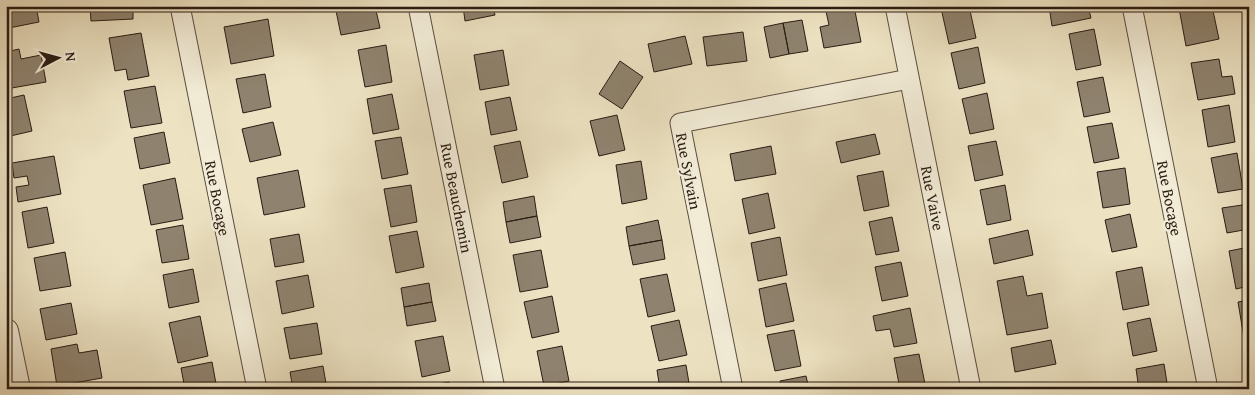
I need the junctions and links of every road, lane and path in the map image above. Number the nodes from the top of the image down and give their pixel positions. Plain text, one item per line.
1 (180, 6) edge
2 (418, 6) edge
3 (895, 6) edge
4 (1132, 6) edge
5 (909, 80) junction
6 (6, 331) edge
7 (18, 389) edge
8 (257, 389) edge
9 (495, 389) edge
10 (733, 389) edge
11 (972, 389) edge
12 (1208, 389) edge

1 - 8 street, Rue Bocage
2 - 9 street, Rue Beauchemin
3 - 5 street, Rue Vaive
4 - 12 street, Rue Bocage
5 - 10 street, Rue Sylvain
5 - 11 street, Rue Vaive
6 - 7 street

